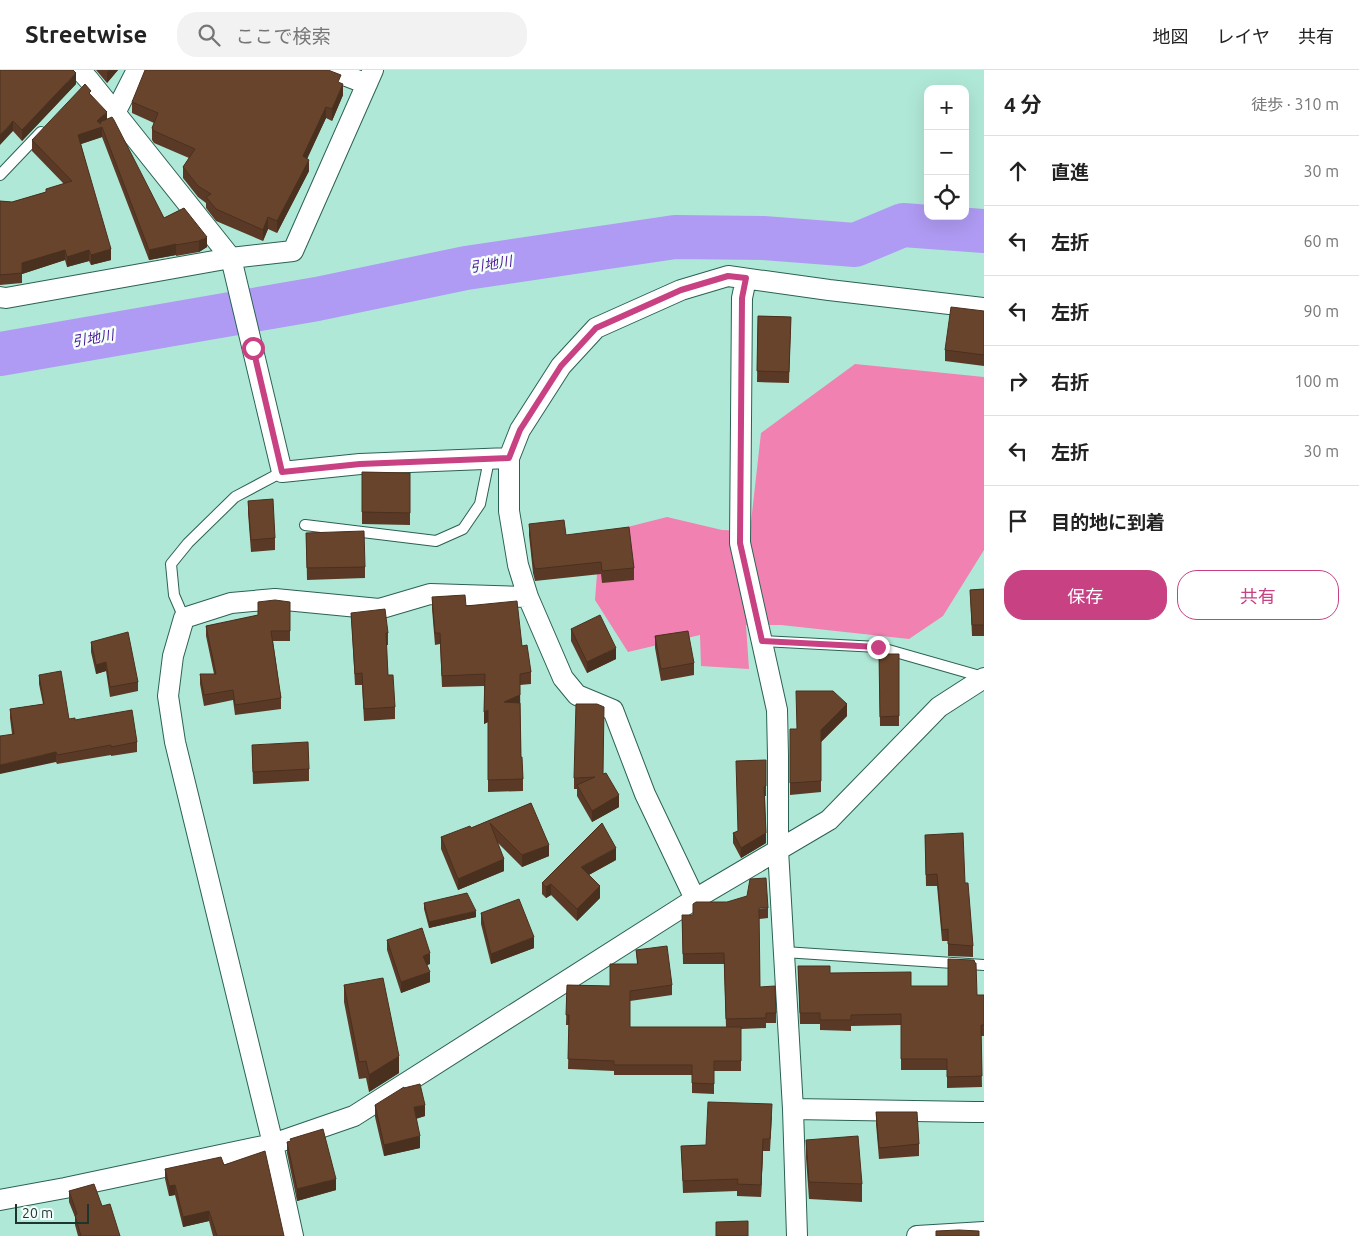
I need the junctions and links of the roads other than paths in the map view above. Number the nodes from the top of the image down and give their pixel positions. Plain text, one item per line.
1 (137, 70) edge
2 (331, 70) edge
3 (370, 77) edge
4 (84, 79) edge
5 (115, 113) junction
6 (45, 128) edge
7 (0, 175) edge
8 (234, 268) junction
9 (746, 278) junction
10 (0, 297) edge
11 (984, 308) edge
12 (509, 458) junction
13 (489, 460) junction
14 (282, 472) junction
15 (305, 524) dead end
16 (528, 597) junction
17 (184, 618) junction
18 (762, 641) junction
19 (984, 678) edge
20 (778, 850) junction
21 (695, 899) junction
22 (784, 952) junction
23 (984, 965) edge
24 (793, 1109) junction
25 (984, 1112) edge
26 (273, 1144) junction
27 (0, 1200) edge
28 (984, 1232) edge
29 (293, 1236) edge
30 (797, 1236) edge
31 (917, 1236) edge

1 - 5 street
2 - 3 street
3 - 8 street
4 - 5 street
5 - 8 street
6 - 7 lane
8 - 10 street
8 - 14 street
9 - 11 street
9 - 12 street
9 - 18 street
12 - 13 street
12 - 16 street
13 - 14 street
13 - 15 lane
14 - 17 lane
16 - 17 street
16 - 21 street
17 - 26 street
18 - 19 lane
18 - 20 street
19 - 20 street
20 - 21 street
20 - 22 street
21 - 26 street
22 - 23 lane
22 - 24 street
24 - 25 street
24 - 30 street
26 - 27 street
26 - 29 street
28 - 31 street

